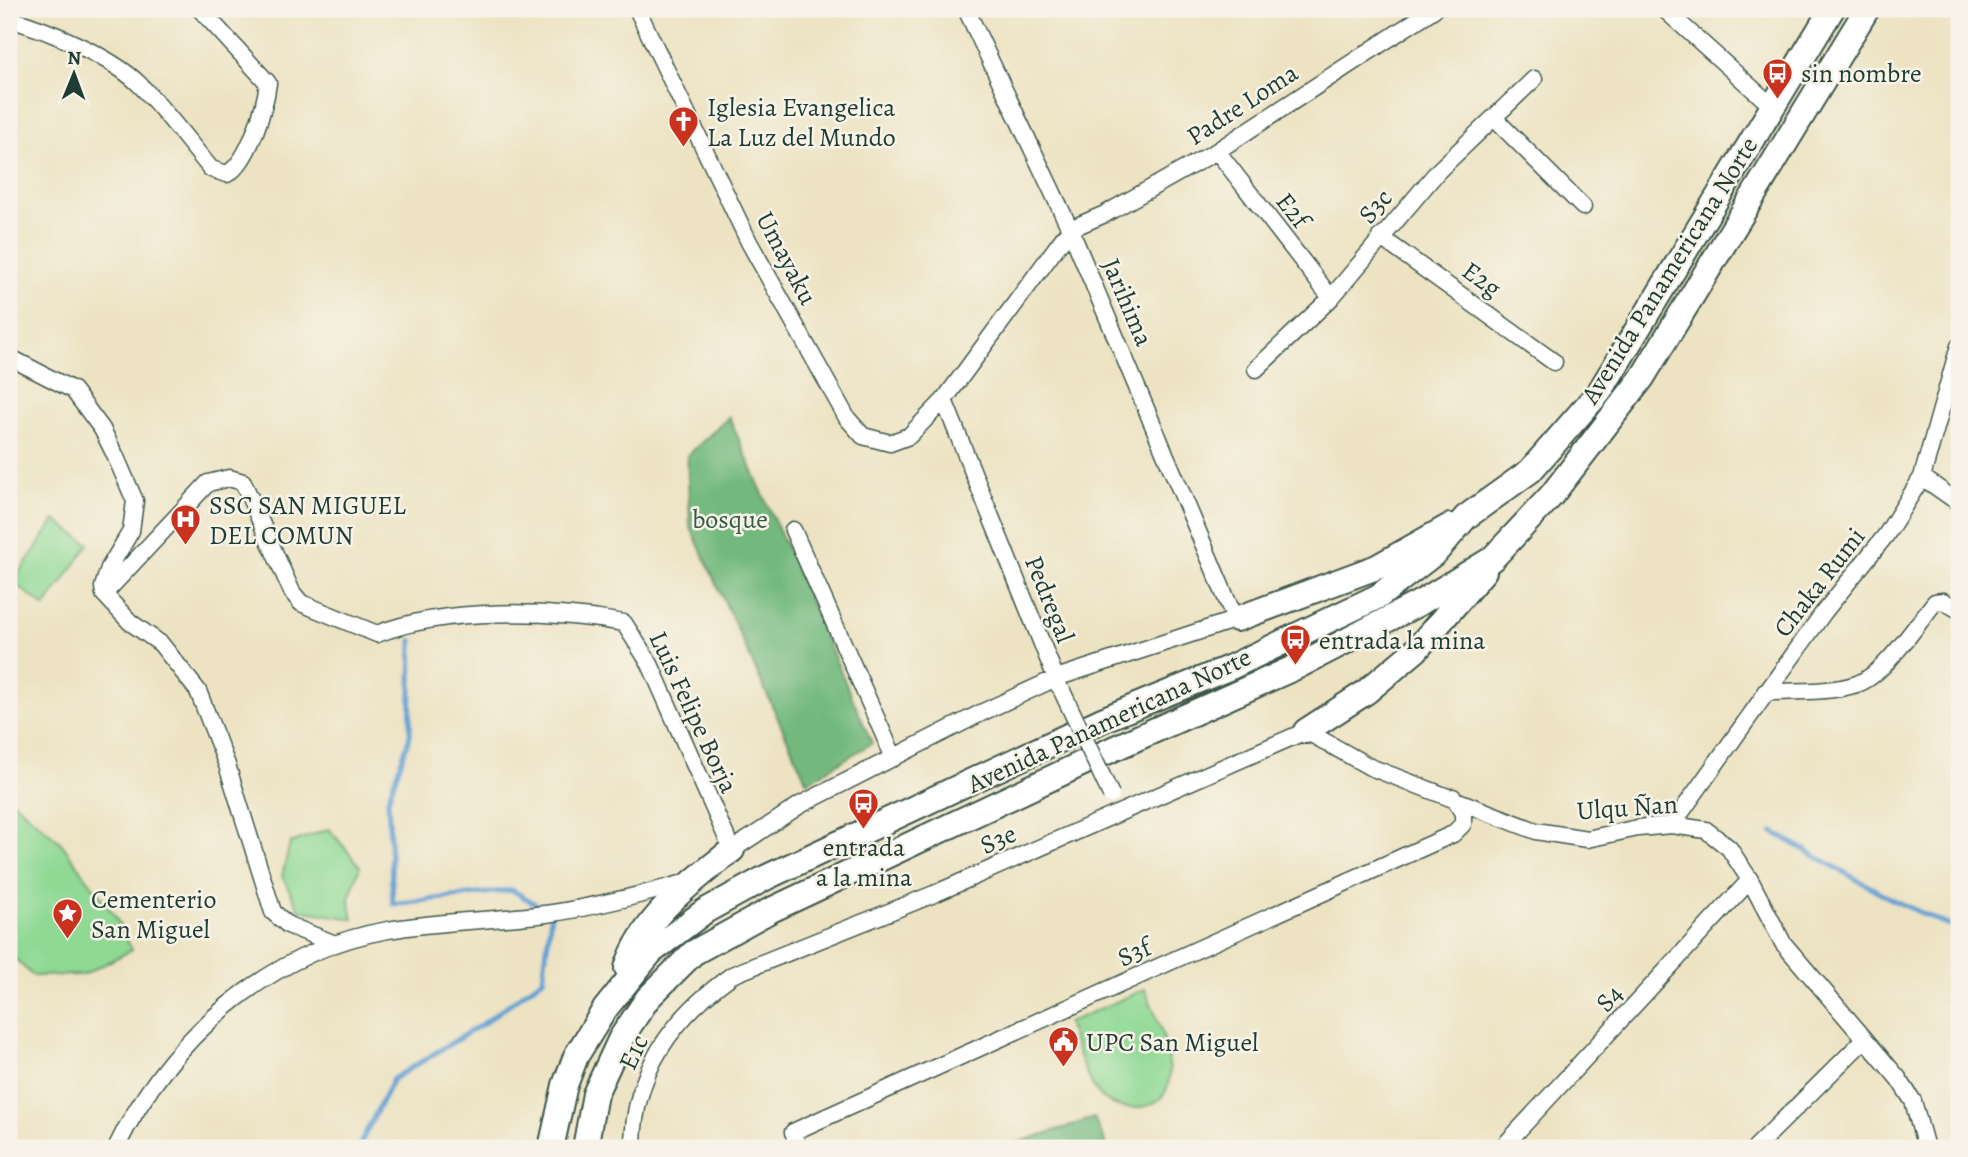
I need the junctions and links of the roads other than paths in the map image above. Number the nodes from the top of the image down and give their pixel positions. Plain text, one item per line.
1 (200, 9) edge
2 (636, 9) edge
3 (966, 9) edge
4 (1434, 9) edge
5 (1664, 9) edge
6 (1832, 9) edge
7 (1867, 9) edge
8 (9, 19) edge
9 (1534, 79) dead end
10 (1774, 108) junction
11 (1495, 118) junction
12 (1217, 151) junction
13 (1583, 207) dead end
14 (1070, 229) junction
15 (1380, 237) junction
16 (1331, 298) junction
17 (1959, 346) edge
18 (9, 357) edge
19 (1553, 362) dead end
20 (1256, 369) dead end
21 (944, 400) junction
22 (1922, 477) junction
23 (1959, 503) edge
24 (1465, 517) junction
25 (793, 530) dead end
26 (1492, 559) junction
27 (104, 594) junction
28 (1959, 610) edge
29 (1236, 619) junction
30 (1059, 684) junction
31 (1765, 692) junction
32 (1306, 731) junction
33 (894, 758) junction
34 (1452, 797) junction
35 (1119, 813) junction
36 (1672, 825) junction
37 (732, 850) junction
38 (693, 880) junction
39 (1750, 880) junction
40 (335, 944) junction
41 (621, 986) junction
42 (709, 991) joint
43 (1864, 1040) junction
44 (116, 1148) edge
45 (551, 1148) edge
46 (585, 1148) edge
47 (633, 1148) edge
48 (799, 1148) edge
49 (1502, 1148) edge
50 (1755, 1148) edge
51 (1926, 1148) edge

1 - 8 street
2 - 21 street, Umayaku
3 - 14 street, Jarihima
4 - 12 street, Padre Loma
5 - 10 street
6 - 10 highway, Avenida Panamericana Norte
7 - 26 highway, Avenida Panamericana Norte
9 - 11 street, S3c
10 - 24 highway, Avenida Panamericana Norte
11 - 13 street
11 - 15 street, S3c
12 - 14 street, Padre Loma
12 - 16 street, E2f
14 - 21 street, Umayaku
14 - 29 street, Jarihima
15 - 16 street, S3c
15 - 19 street, E2g
16 - 20 street, S3c
17 - 22 street, Chaka Rumi
18 - 27 street
21 - 30 street, Pedregal
22 - 23 street
22 - 31 street, Chaka Rumi
24 - 29 highway
24 - 41 highway, Avenida Panamericana Norte
25 - 33 street
26 - 32 highway
26 - 46 highway, Avenida Panamericana Norte
27 - 37 street, Luis Felipe Borja
27 - 40 street
28 - 31 street
29 - 30 street
30 - 33 street
30 - 35 street, Pedregal, bridge
31 - 36 street, Chaka Rumi
32 - 34 street, Ulqu Ñan
32 - 35 street, S3e
33 - 37 street
34 - 36 street, Ulqu Ñan
34 - 48 street, S3f
35 - 42 street, S3e
36 - 39 street, Ulqu Ñan
37 - 38 highway
38 - 40 street
38 - 41 highway
39 - 43 street, Ulqu Ñan
39 - 49 street, S4
40 - 44 street
41 - 45 highway, Avenida Panamericana Norte
42 - 47 street, E1c
43 - 50 street
43 - 51 street, Ulqu Ñan

